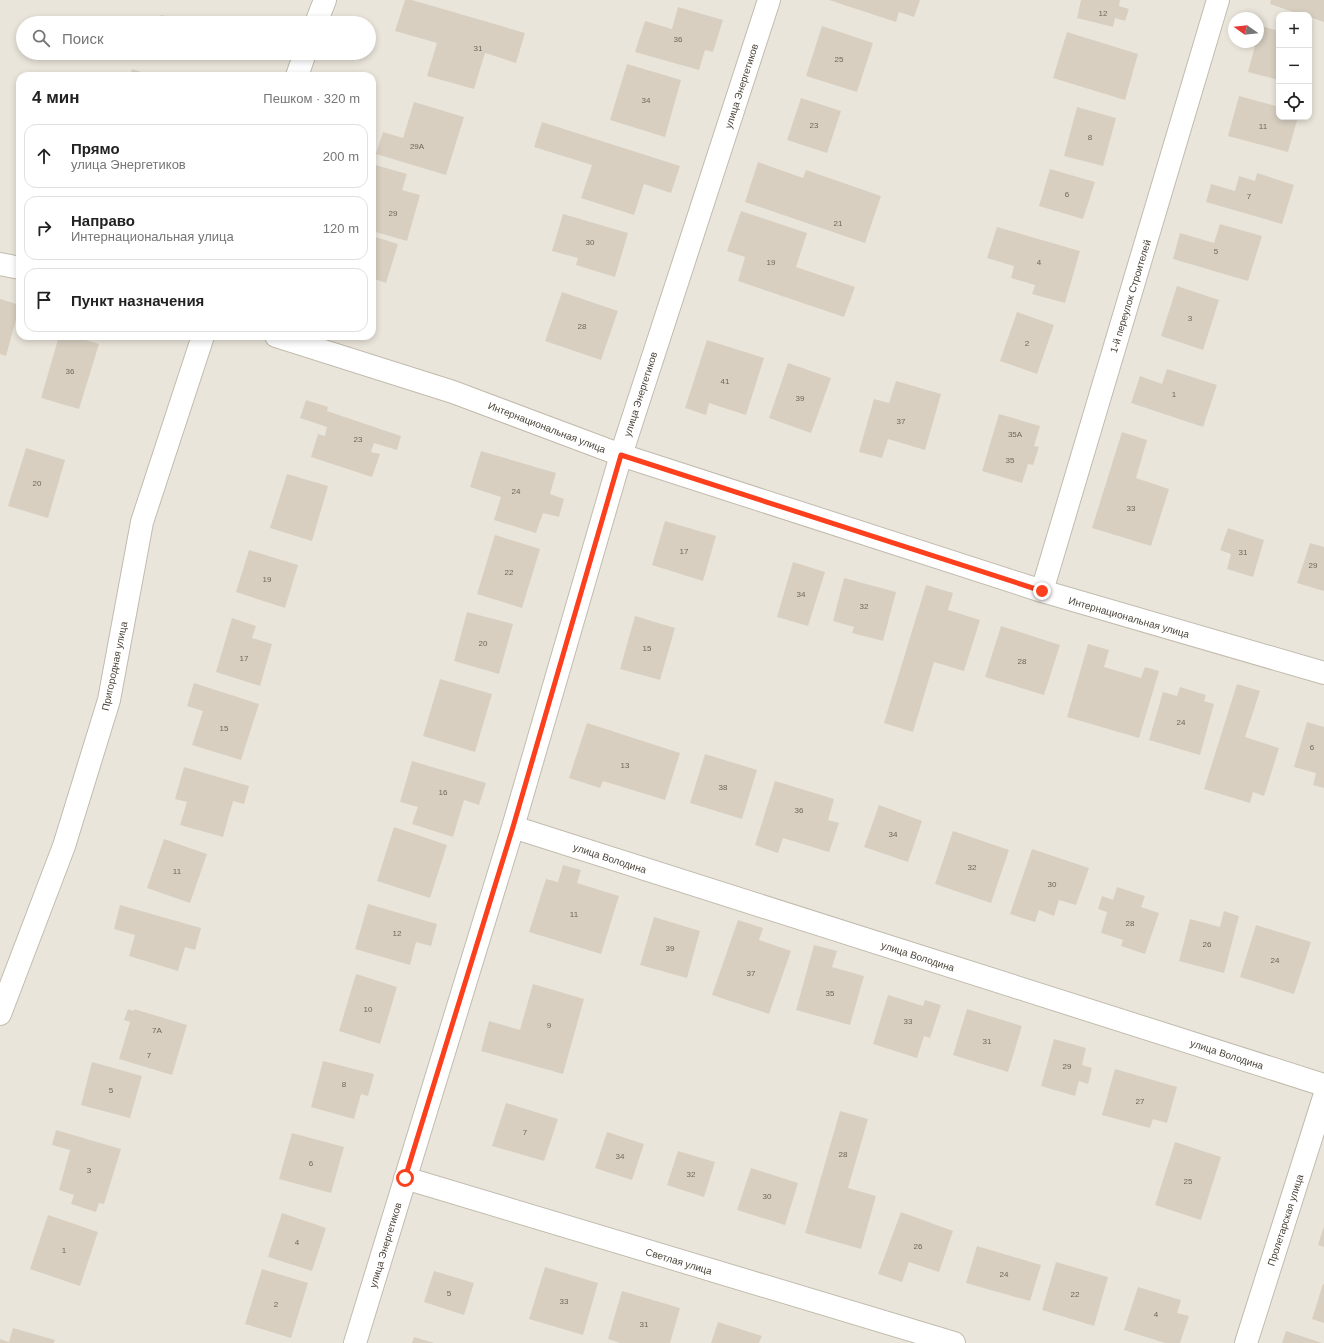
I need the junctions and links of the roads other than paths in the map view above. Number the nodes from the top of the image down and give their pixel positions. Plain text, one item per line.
1 (325, 0) edge
2 (769, 0) edge
3 (1218, 0) edge
4 (319, 16) edge
5 (303, 60) edge
6 (298, 72) edge
7 (0, 264) edge
8 (16, 267) edge
9 (201, 340) edge
10 (289, 340) edge
11 (621, 455) junction
12 (1042, 591) junction
13 (1324, 673) edge
14 (513, 827) junction
15 (0, 1014) edge
16 (1324, 1085) edge
17 (1324, 1097) edge
18 (405, 1178) junction
19 (355, 1343) edge
20 (954, 1343) edge
21 (1246, 1343) edge

1 - 4 street
2 - 11 street, улица Энергетиков
3 - 12 street, 1-й переулок Строителей
5 - 6 street
7 - 8 street
9 - 15 street, Пригородная улица
10 - 11 street, Интернациональная улица
11 - 12 street, Интернациональная улица
11 - 14 street, улица Энергетиков
12 - 13 street, Интернациональная улица
14 - 16 street, улица Володина
14 - 18 street, улица Энергетиков
17 - 21 street, Пролетарская улица
18 - 19 street, улица Энергетиков
18 - 20 street, Светлая улица

